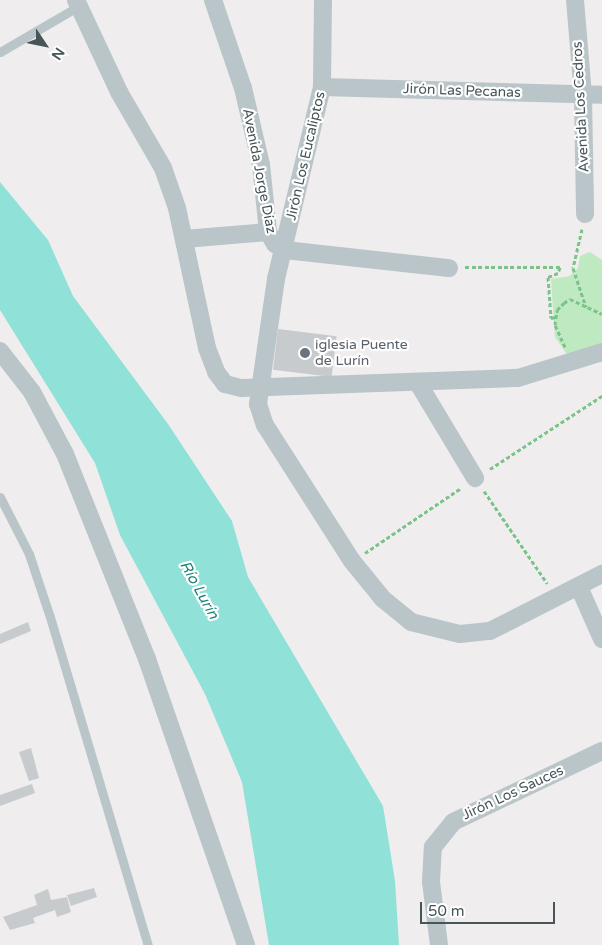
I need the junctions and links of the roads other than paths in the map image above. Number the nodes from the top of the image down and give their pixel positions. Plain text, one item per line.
1 (213, 0) edge
2 (323, 0) edge
3 (575, 0) edge
4 (77, 3) edge
5 (0, 52) edge
6 (322, 87) junction
7 (583, 95) junction
8 (602, 95) edge
9 (585, 214) road end
10 (268, 232) junction
11 (184, 239) junction
12 (285, 250) junction
13 (449, 268) road end
14 (0, 351) edge
15 (602, 352) edge
16 (418, 383) junction
17 (263, 387) junction
18 (475, 478) road end
19 (0, 497) edge
20 (602, 574) edge
21 (580, 587) junction
22 (602, 639) edge
23 (602, 751) edge
24 (148, 945) edge
25 (246, 945) edge
26 (439, 945) edge

1 - 10 street, Avenida Jorge Díaz
2 - 6 street, Jirón Los Eucaliptos
3 - 7 street, Avenida Los Cedros
4 - 5 lane
4 - 11 street
6 - 7 street, Jirón Las Pecanas
6 - 12 street, Jirón Los Eucaliptos
7 - 8 street, Jirón Las Pecanas
7 - 9 street, Avenida Los Cedros
10 - 11 street
10 - 12 street, Avenida Jorge Díaz
11 - 17 street
12 - 13 street
12 - 17 street, Jirón Los Eucaliptos
14 - 25 street
15 - 16 street
16 - 17 street
16 - 18 street
17 - 21 street, Jirón Los Eucaliptos
19 - 24 lane
20 - 21 street, Jirón Los Eucaliptos
21 - 22 street
23 - 26 street, Jirón Los Sauces

